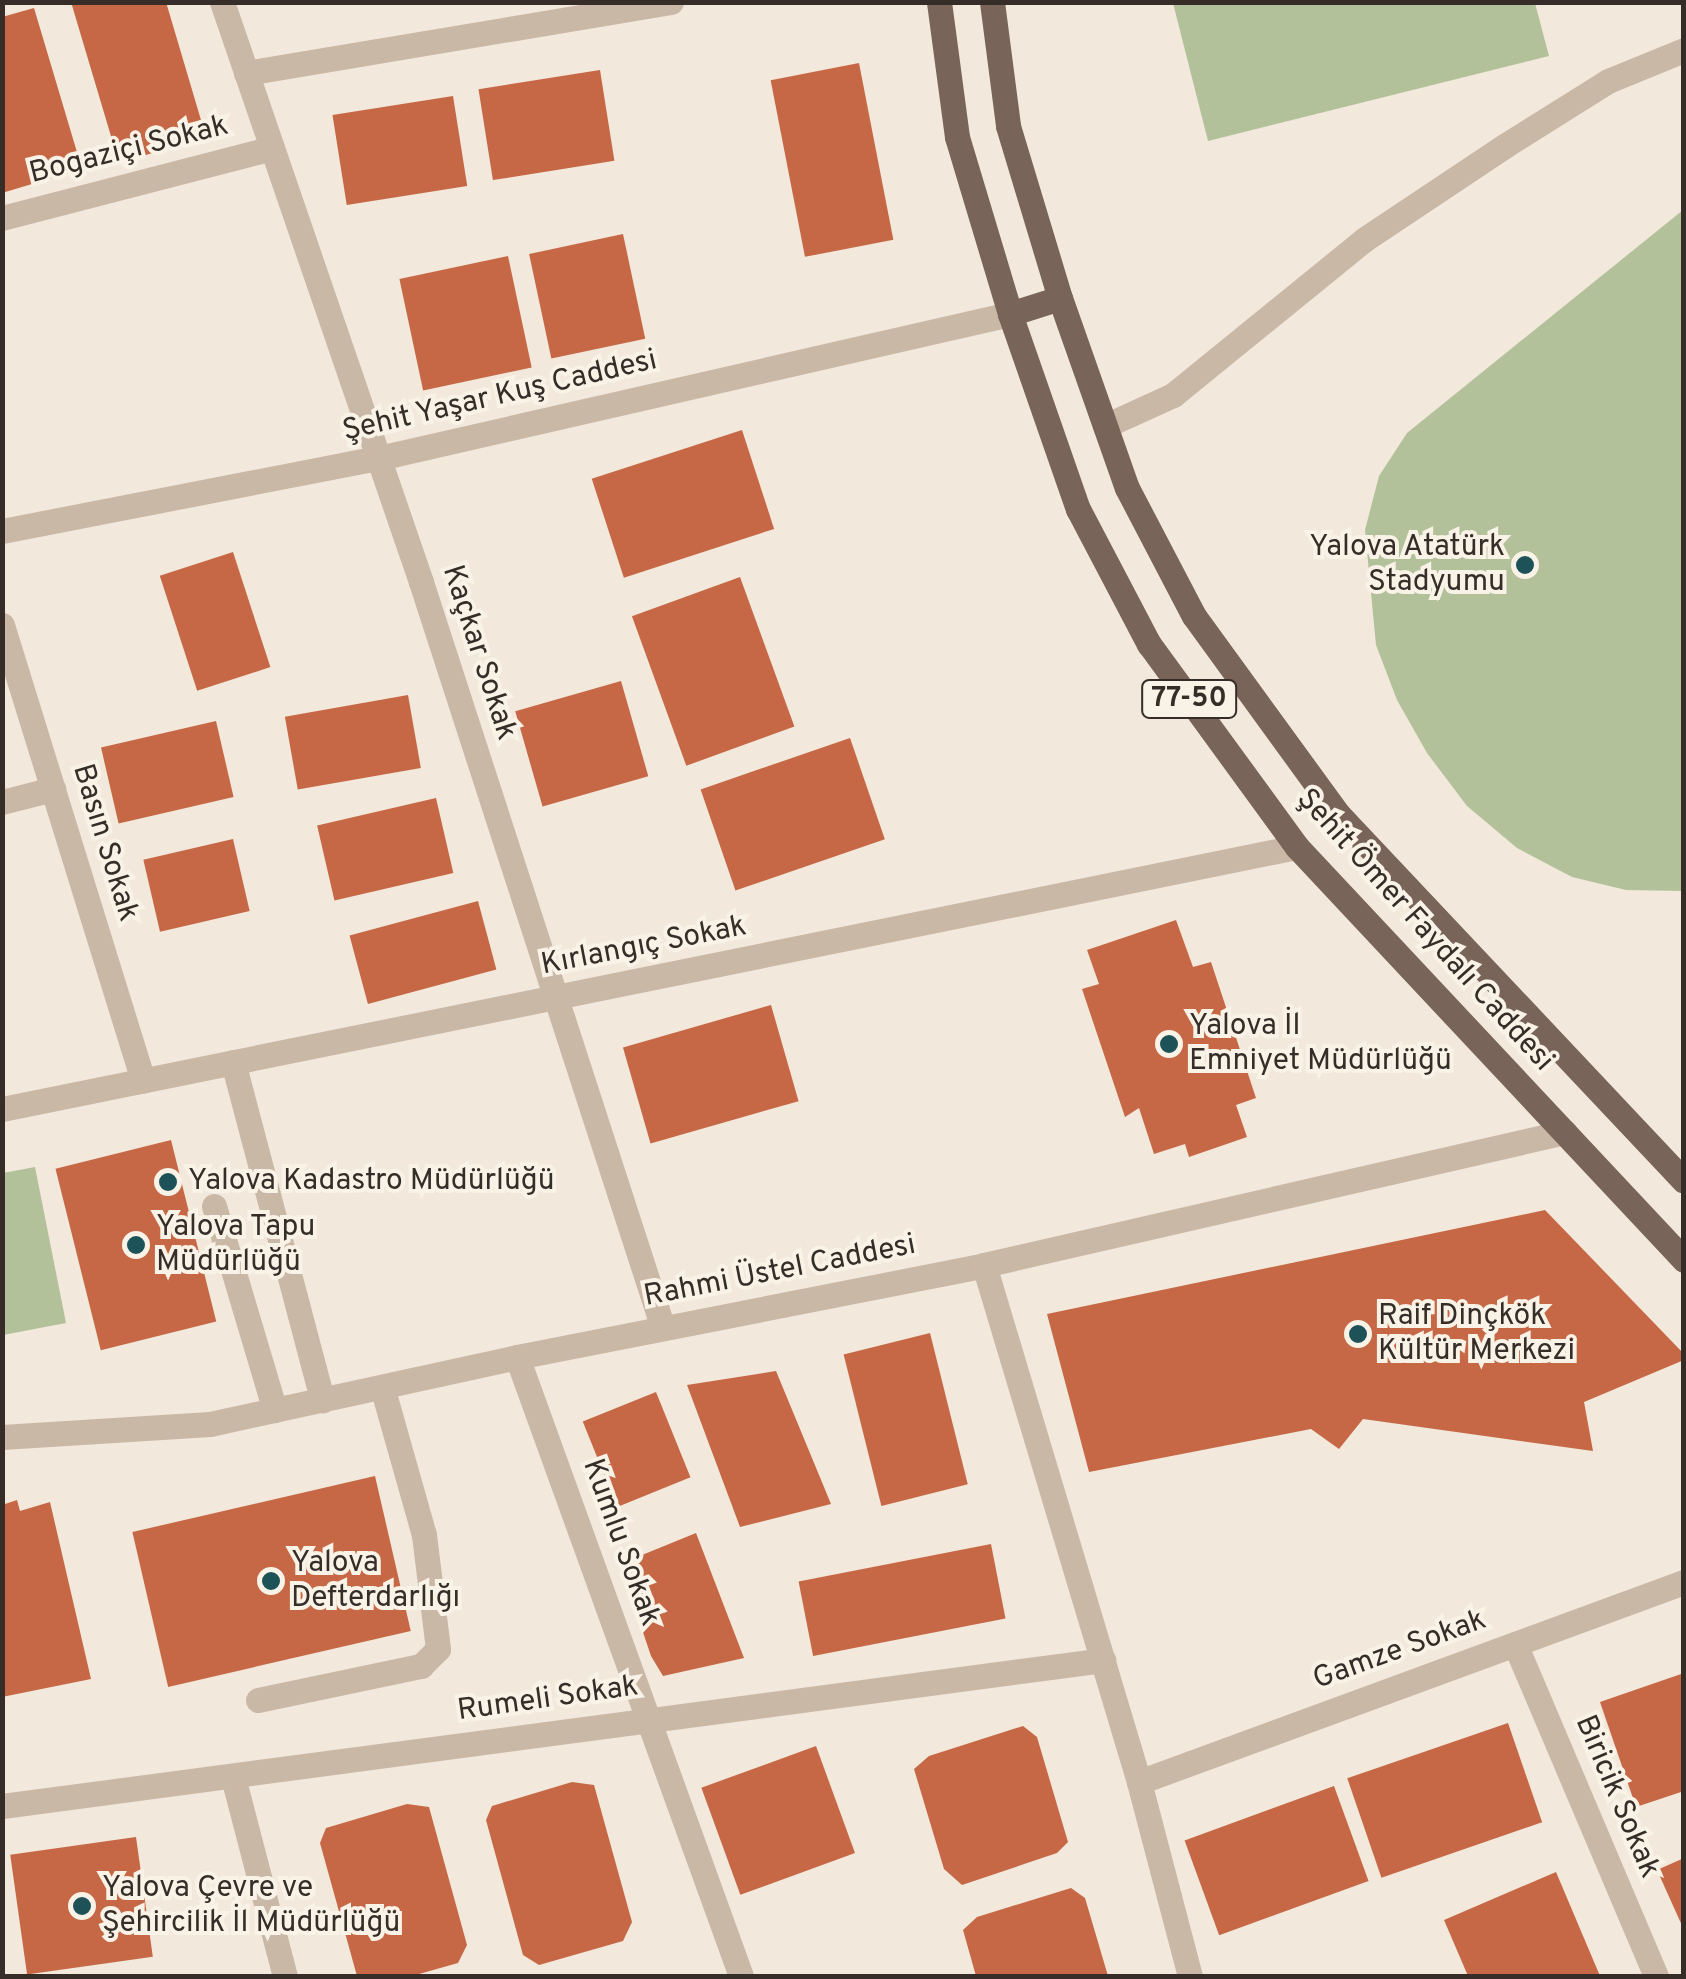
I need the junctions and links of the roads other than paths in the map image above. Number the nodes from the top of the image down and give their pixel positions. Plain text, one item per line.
1 (222, 2) edge
2 (671, 2) edge
3 (938, 2) edge
4 (992, 2) edge
5 (596, 9) edge
6 (532, 14) edge
7 (1684, 50) edge
8 (246, 73) junction
9 (272, 148) junction
10 (2, 218) edge
11 (1060, 298) junction
12 (1010, 314) junction
13 (1106, 426) junction
14 (379, 458) junction
15 (2, 532) edge
16 (2, 625) edge
17 (53, 789) junction
18 (2, 802) edge
19 (1298, 848) junction
20 (556, 998) junction
21 (233, 1062) junction
22 (143, 1081) junction
23 (2, 1109) edge
24 (1564, 1132) junction
25 (1684, 1180) edge
26 (214, 1206) dead end
27 (1684, 1260) edge
28 (984, 1265) junction
29 (663, 1328) junction
30 (517, 1357) junction
31 (382, 1386) junction
32 (322, 1400) junction
33 (274, 1410) junction
34 (2, 1437) edge
35 (1684, 1582) edge
36 (1516, 1644) junction
37 (1103, 1660) junction
38 (258, 1700) dead end
39 (649, 1718) junction
40 (233, 1777) junction
41 (1139, 1782) junction
42 (2, 1806) edge
43 (285, 1976) edge
44 (742, 1976) edge
45 (1190, 1976) edge
46 (1656, 1976) edge

1 - 8 street, Kaçkar Sokak
2 - 5 street
3 - 12 main road, Şehit Ömer Faydalı Caddesi / 77-50
4 - 11 main road, Şehit Ömer Faydalı Caddesi / 77-50
5 - 6 street
6 - 8 street
7 - 13 street
8 - 9 street, Kaçkar Sokak
9 - 10 street, Bogaziçi Sokak
9 - 14 street, Kaçkar Sokak
11 - 12 main road
11 - 13 main road, Şehit Ömer Faydalı Caddesi / 77-50
12 - 14 street, Şehit Yaşar Kuş Caddesi
12 - 19 main road, Şehit Ömer Faydalı Caddesi / 77-50
13 - 25 main road, Şehit Ömer Faydalı Caddesi / 77-50
14 - 15 street, Şehit Yaşar Kuş Caddesi
14 - 20 street, Kaçkar Sokak
16 - 17 street, Basın Sokak
17 - 18 street
17 - 22 street, Basın Sokak
19 - 20 street, Kırlangıç Sokak
19 - 24 main road, Şehit Ömer Faydalı Caddesi / 77-50
20 - 21 street, Kırlangıç Sokak
20 - 29 street, Kaçkar Sokak
21 - 22 street, Kırlangıç Sokak
21 - 32 street
22 - 23 street, Kırlangıç Sokak
24 - 27 main road, Şehit Ömer Faydalı Caddesi / 77-50
24 - 28 street, Rahmi Üstel Caddesi
26 - 33 street
28 - 29 street, Rahmi Üstel Caddesi
28 - 37 street
29 - 30 street, Rahmi Üstel Caddesi
30 - 31 street, Rahmi Üstel Caddesi
30 - 39 street, Kumlu Sokak
31 - 32 street, Rahmi Üstel Caddesi
31 - 38 street
32 - 33 street, Rahmi Üstel Caddesi
33 - 34 street, Rahmi Üstel Caddesi
35 - 36 street, Gamze Sokak
36 - 41 street, Gamze Sokak
36 - 46 street, Biricik Sokak
37 - 39 street, Rumeli Sokak
37 - 41 street
39 - 40 street, Rumeli Sokak
39 - 44 street, Kumlu Sokak
40 - 42 street, Rumeli Sokak
40 - 43 street
41 - 45 street

